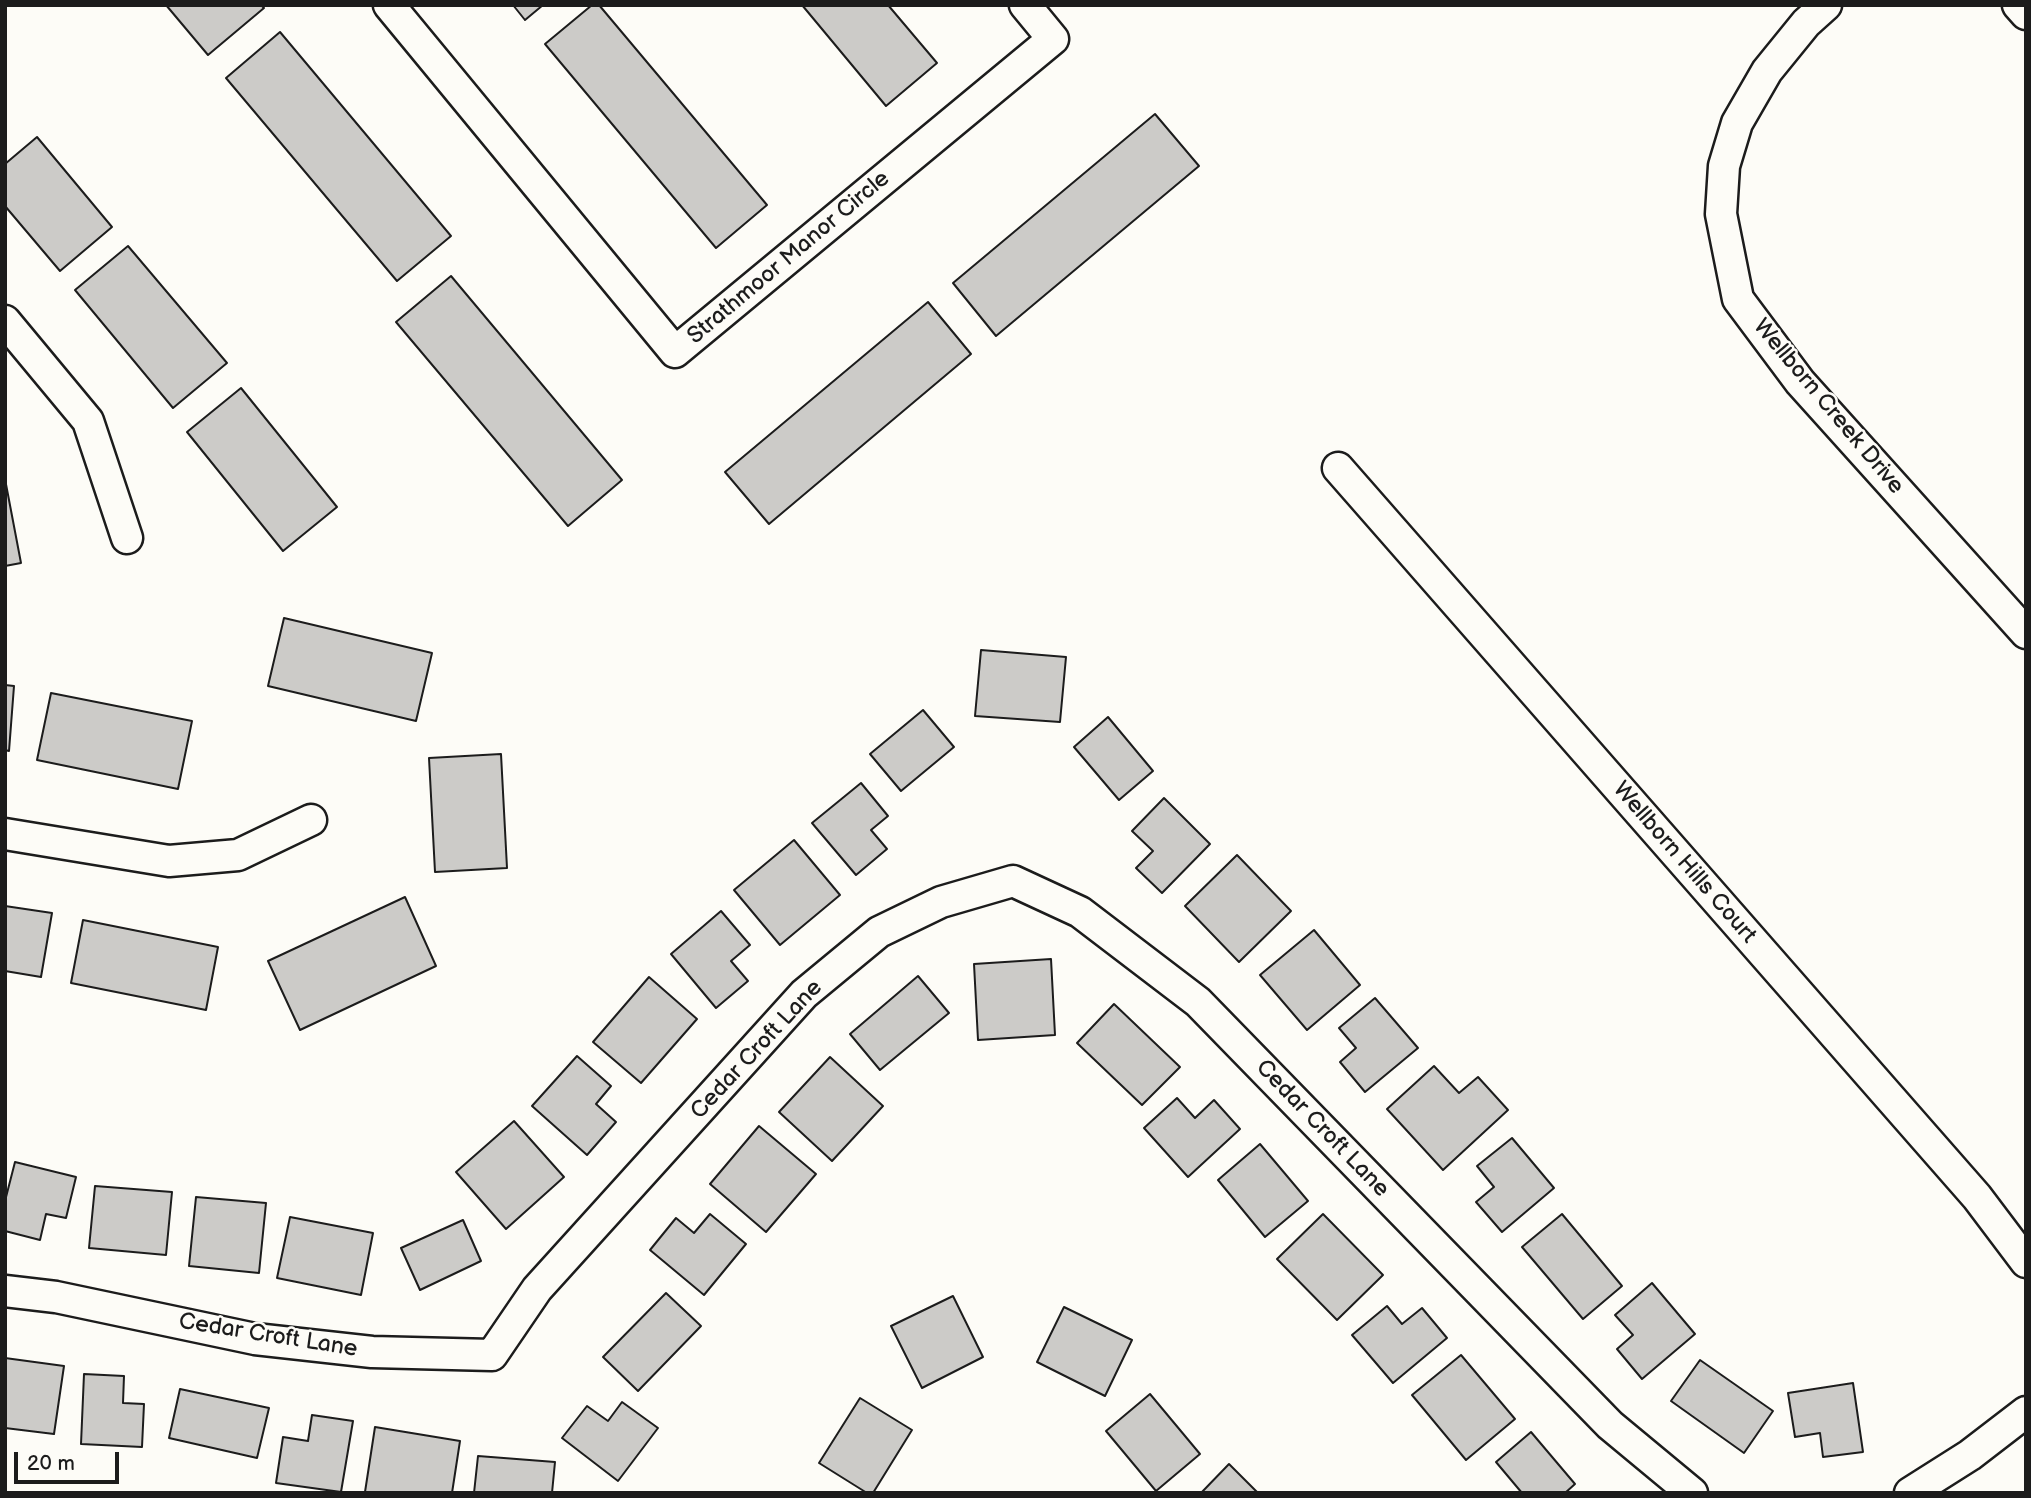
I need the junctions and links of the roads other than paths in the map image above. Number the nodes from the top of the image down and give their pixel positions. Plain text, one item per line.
1 (388, 5) edge
2 (1025, 5) edge
3 (1826, 5) edge
4 (2018, 5) edge
5 (2026, 14) edge
6 (5, 321) edge
7 (1338, 468) dead end
8 (127, 538) dead end
9 (2026, 633) edge
10 (311, 820) dead end
11 (5, 834) edge
12 (2026, 1262) edge
13 (5, 1291) edge
14 (2026, 1412) edge
15 (1692, 1493) edge
16 (1910, 1493) edge

1 - 2 street, Strathmoor Manor Circle
3 - 9 street, Wellborn Creek Drive
4 - 5 street
6 - 8 street
7 - 12 street, Wellborn Hills Court
10 - 11 street
13 - 15 street, Cedar Croft Lane
14 - 16 street

